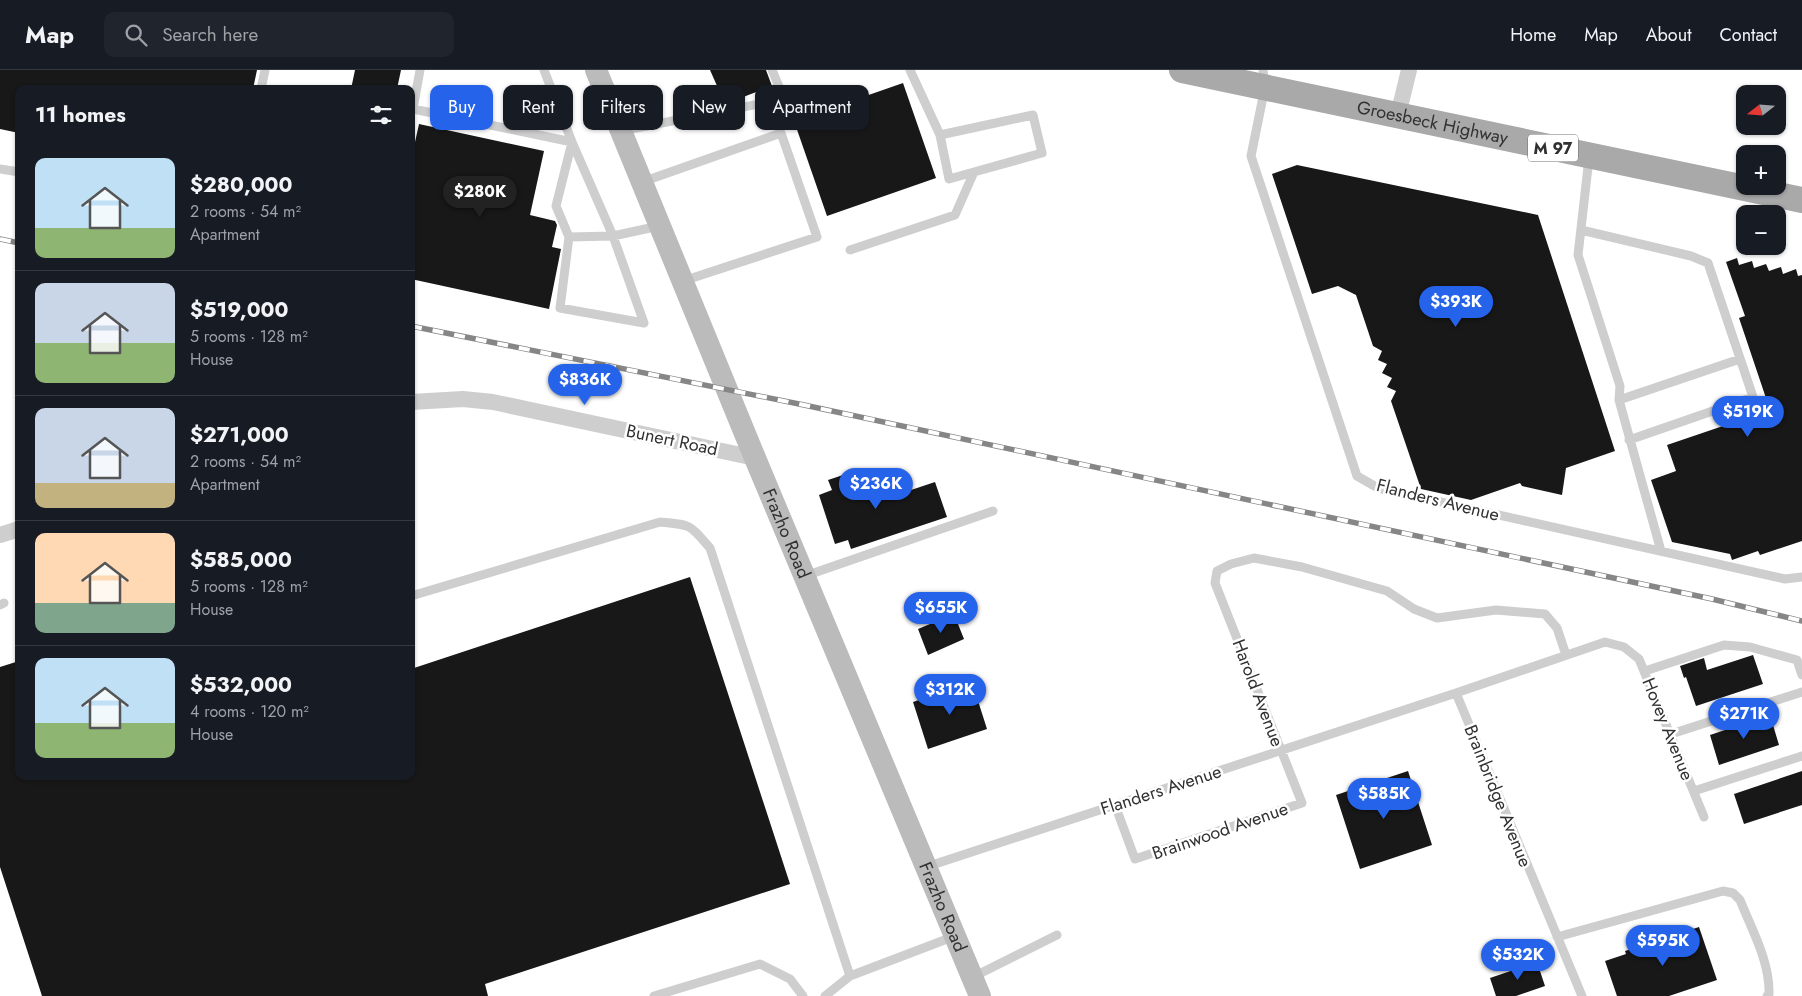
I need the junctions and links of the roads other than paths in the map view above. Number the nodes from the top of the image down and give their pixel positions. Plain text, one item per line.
1 (265, 70) edge
2 (420, 70) edge
3 (544, 70) edge
4 (596, 70) edge
5 (772, 70) edge
6 (910, 70) edge
7 (1182, 70) edge
8 (1409, 70) edge
9 (1232, 75) edge
10 (1264, 78) edge
11 (262, 85) edge
12 (415, 98) edge
13 (415, 109) edge
14 (1398, 115) junction
15 (620, 131) junction
16 (940, 135) junction
17 (572, 142) junction
18 (1590, 155) junction
19 (0, 169) edge
20 (15, 171) edge
21 (974, 172) junction
22 (642, 182) junction
23 (1802, 200) edge
24 (659, 226) junction
25 (1581, 230) junction
26 (613, 236) junction
27 (569, 238) junction
28 (850, 250) dead end
29 (683, 282) junction
30 (1740, 359) junction
31 (1619, 400) junction
32 (415, 402) edge
33 (1629, 440) junction
34 (754, 458) junction
35 (993, 511) dead end
36 (15, 530) edge
37 (0, 535) edge
38 (1661, 551) junction
39 (805, 576) junction
40 (1802, 578) edge
41 (415, 595) edge
42 (1624, 647) joint
43 (1566, 655) junction
44 (1645, 671) junction
45 (1802, 675) edge
46 (1802, 692) edge
47 (1456, 693) junction
48 (1671, 734) junction
49 (1281, 751) junction
50 (1802, 756) edge
51 (1694, 791) junction
52 (1302, 803) joint
53 (1115, 805) junction
54 (1704, 817) dead end
55 (926, 867) junction
56 (1057, 935) dead end
57 (955, 936) junction
58 (1557, 937) junction
59 (850, 976) junction
60 (977, 986) edge
61 (654, 996) edge
62 (803, 996) edge
63 (825, 996) edge
64 (1582, 996) edge
65 (1767, 996) edge

1 - 11 lane
2 - 12 lane
3 - 17 lane
4 - 15 street, Frazho Road
5 - 15 lane
6 - 16 lane
7 - 9 main road, Groesbeck Highway / M 97
8 - 14 street
9 - 10 main road, Groesbeck Highway / M 97
10 - 14 main road, Groesbeck Highway / M 97
10 - 38 lane, Flanders Avenue
13 - 17 lane
14 - 18 main road, Groesbeck Highway / M 97
15 - 22 street, Frazho Road
16 - 21 lane
16 - 21 lane
17 - 26 lane
17 - 27 lane
18 - 23 main road, Groesbeck Highway / M 97
18 - 25 lane
19 - 20 lane
21 - 28 lane
22 - 24 street, Frazho Road
22 - 29 lane
24 - 26 lane
24 - 29 street, Frazho Road
25 - 30 lane
25 - 31 lane
26 - 27 lane
26 - 27 lane
29 - 34 street, Frazho Road
30 - 31 lane
30 - 33 lane
31 - 33 lane
32 - 34 street, Bunert Road
33 - 38 lane
34 - 39 street, Frazho Road
35 - 39 lane
36 - 37 street
38 - 40 lane, Flanders Avenue
39 - 55 street, Frazho Road
41 - 59 lane
42 - 43 lane, Flanders Avenue
42 - 44 lane, Hovey Avenue
43 - 47 lane, Flanders Avenue
43 - 49 lane, Harold Avenue
44 - 45 lane
44 - 48 lane, Hovey Avenue
46 - 48 lane
47 - 49 lane, Flanders Avenue
47 - 58 lane, Brainbridge Avenue
48 - 51 lane, Hovey Avenue
49 - 52 lane, Harold Avenue
49 - 53 lane, Flanders Avenue
50 - 51 lane
51 - 54 lane, Hovey Avenue
52 - 53 lane, Brainwood Avenue
53 - 55 lane, Flanders Avenue
55 - 57 street, Frazho Road
56 - 60 lane
57 - 59 lane
57 - 60 street, Frazho Road
58 - 64 lane, Brainbridge Avenue
58 - 65 lane
59 - 63 lane
61 - 62 lane

